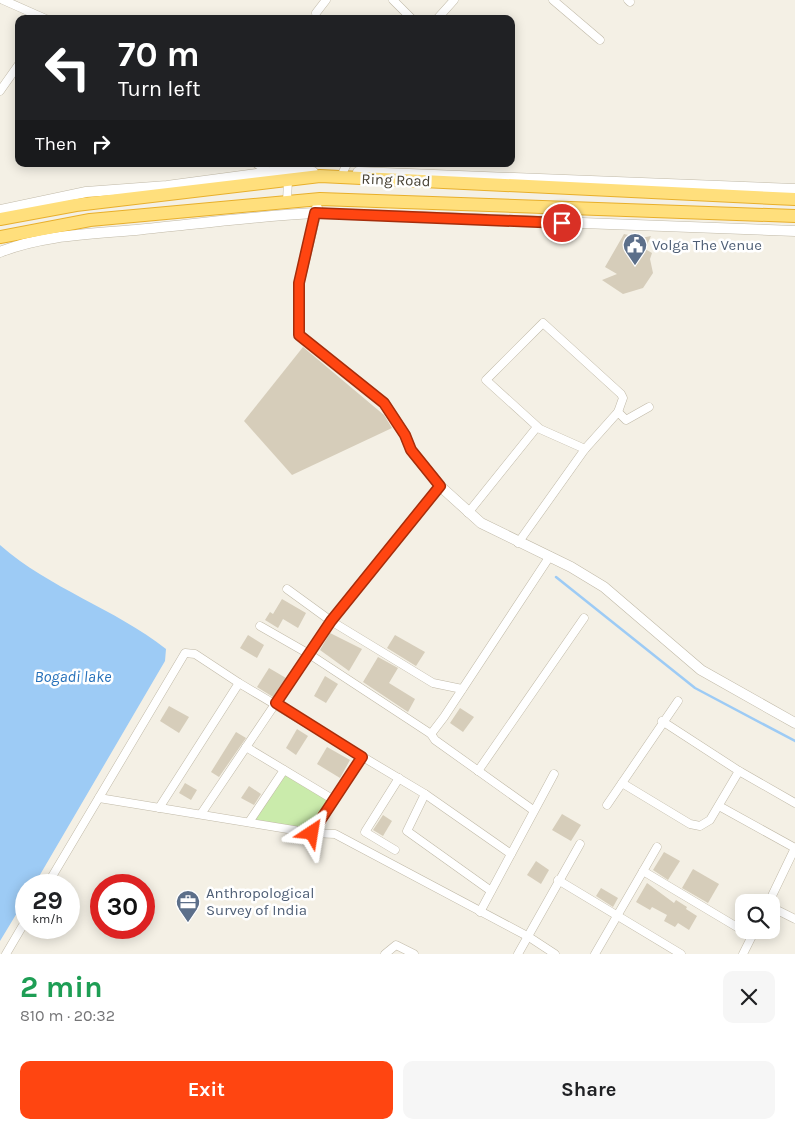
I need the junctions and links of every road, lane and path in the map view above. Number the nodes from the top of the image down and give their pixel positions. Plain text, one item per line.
1 (3, 0) edge
2 (326, 0) edge
3 (393, 0) edge
4 (454, 0) edge
5 (553, 0) edge
6 (316, 14) dead end
7 (37, 15) edge
8 (408, 15) edge
9 (441, 15) edge
10 (600, 40) dead end
11 (15, 70) edge
12 (0, 91) edge
13 (262, 167) edge
14 (345, 168) edge
15 (279, 177) junction
16 (795, 189) edge
17 (76, 199) junction
18 (319, 199) junction
19 (795, 199) edge
20 (287, 202) junction
21 (0, 210) edge
22 (315, 213) junction
23 (795, 216) edge
24 (0, 219) edge
25 (795, 231) edge
26 (0, 237) edge
27 (0, 252) edge
28 (649, 407) dead end
29 (618, 412) junction
30 (537, 427) junction
31 (585, 449) junction
32 (440, 486) junction
33 (468, 513) junction
34 (518, 543) junction
35 (550, 556) junction
36 (287, 589) dead end
37 (584, 618) dead end
38 (331, 621) junction
39 (260, 626) dead end
40 (309, 654) junction
41 (239, 683) junction
42 (462, 689) junction
43 (678, 701) dead end
44 (276, 703) junction
45 (662, 721) junction
46 (795, 723) edge
47 (431, 734) junction
48 (246, 747) junction
49 (362, 757) junction
50 (284, 770) junction
51 (478, 771) junction
52 (739, 771) junction
53 (554, 774) dead end
54 (399, 778) junction
55 (622, 783) junction
56 (426, 794) junction
57 (100, 798) junction
58 (334, 800) junction
59 (795, 803) edge
60 (607, 805) dead end
61 (719, 806) junction
62 (159, 808) junction
63 (533, 810) junction
64 (201, 814) junction
65 (249, 822) junction
66 (312, 833) junction
67 (580, 844) dead end
68 (657, 848) dead end
69 (395, 850) dead end
70 (794, 851) edge
71 (510, 854) junction
72 (643, 872) junction
73 (54, 874) edge
74 (558, 880) junction
75 (491, 892) junction
76 (774, 894) edge
77 (480, 912) junction
78 (780, 912) edge
79 (617, 914) junction
80 (795, 919) edge
81 (735, 923) edge
82 (529, 937) junction
83 (15, 939) edge
84 (751, 939) edge
85 (6, 954) edge
86 (385, 954) edge
87 (414, 954) edge
88 (518, 954) edge
89 (555, 954) edge
90 (595, 954) edge
91 (682, 954) edge
92 (743, 954) edge

1 - 7 street
2 - 6 street
3 - 8 street
4 - 9 street
5 - 10 street
11 - 12 street
13 - 15 street
14 - 15 street
14 - 16 street
15 - 17 highway, Ring Road
15 - 19 highway, Ring Road
15 - 20 street
17 - 21 street
17 - 24 highway, Ring Road
18 - 20 highway, Ring Road
18 - 22 street
18 - 23 highway, Ring Road
20 - 26 highway, Ring Road
22 - 25 street
22 - 27 street
22 - 32 street
28 - 29 street
29 - 30 street
29 - 31 street
30 - 31 street
30 - 33 street
31 - 34 street
32 - 33 street
32 - 38 street
33 - 34 street
34 - 35 street
35 - 42 street
35 - 46 street
36 - 38 street
37 - 51 street
38 - 40 street
38 - 42 street
39 - 40 street
40 - 44 street
40 - 47 street
41 - 44 street
41 - 57 street
41 - 62 street
42 - 47 street
43 - 45 street
44 - 48 street
44 - 49 street
45 - 52 street
45 - 55 street
47 - 51 street
48 - 50 street
48 - 64 street
49 - 54 street
49 - 58 street
50 - 58 street
50 - 65 street
51 - 63 street
52 - 59 street
52 - 61 street
53 - 63 street
54 - 56 street
54 - 69 street
55 - 60 street
55 - 61 street
56 - 71 street
56 - 75 street
57 - 62 street
57 - 73 street
58 - 66 street
61 - 70 street
62 - 64 street
63 - 71 street
64 - 65 street
65 - 66 street
66 - 77 street
67 - 74 street
68 - 72 street
70 - 76 street
71 - 75 street
72 - 79 street
72 - 81 street
74 - 79 street
74 - 82 street
75 - 77 street
77 - 82 street
78 - 80 street
79 - 90 street
79 - 91 street
82 - 88 street
82 - 89 street
83 - 85 street
84 - 92 street
86 - 87 street

